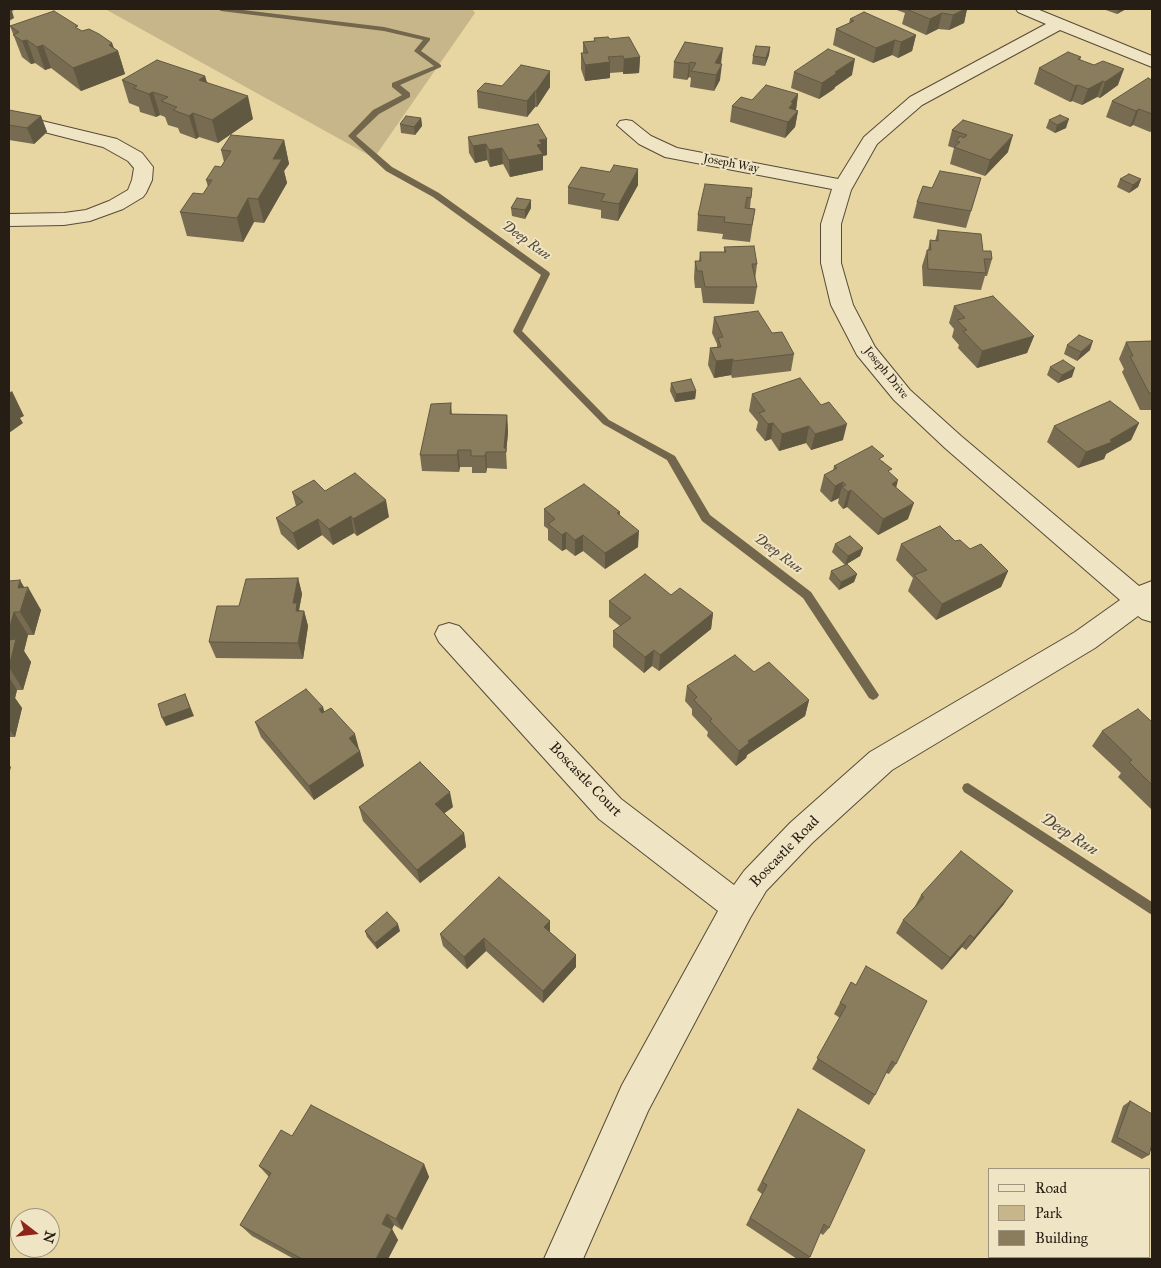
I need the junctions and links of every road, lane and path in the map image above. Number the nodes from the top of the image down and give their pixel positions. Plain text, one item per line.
1 (1024, 9) edge
2 (1058, 24) junction
3 (1152, 62) edge
4 (9, 118) edge
5 (626, 125) dead end
6 (844, 186) junction
7 (9, 220) edge
8 (1148, 601) edge
9 (449, 634) dead end
10 (738, 907) junction
11 (563, 1259) edge

1 - 2 street
2 - 3 street
2 - 6 street, Joseph Drive
4 - 7 street
5 - 6 street, Joseph Way
6 - 8 street, Joseph Drive
8 - 10 street, Boscastle Road
9 - 10 street, Boscastle Court
10 - 11 street, Boscastle Road

